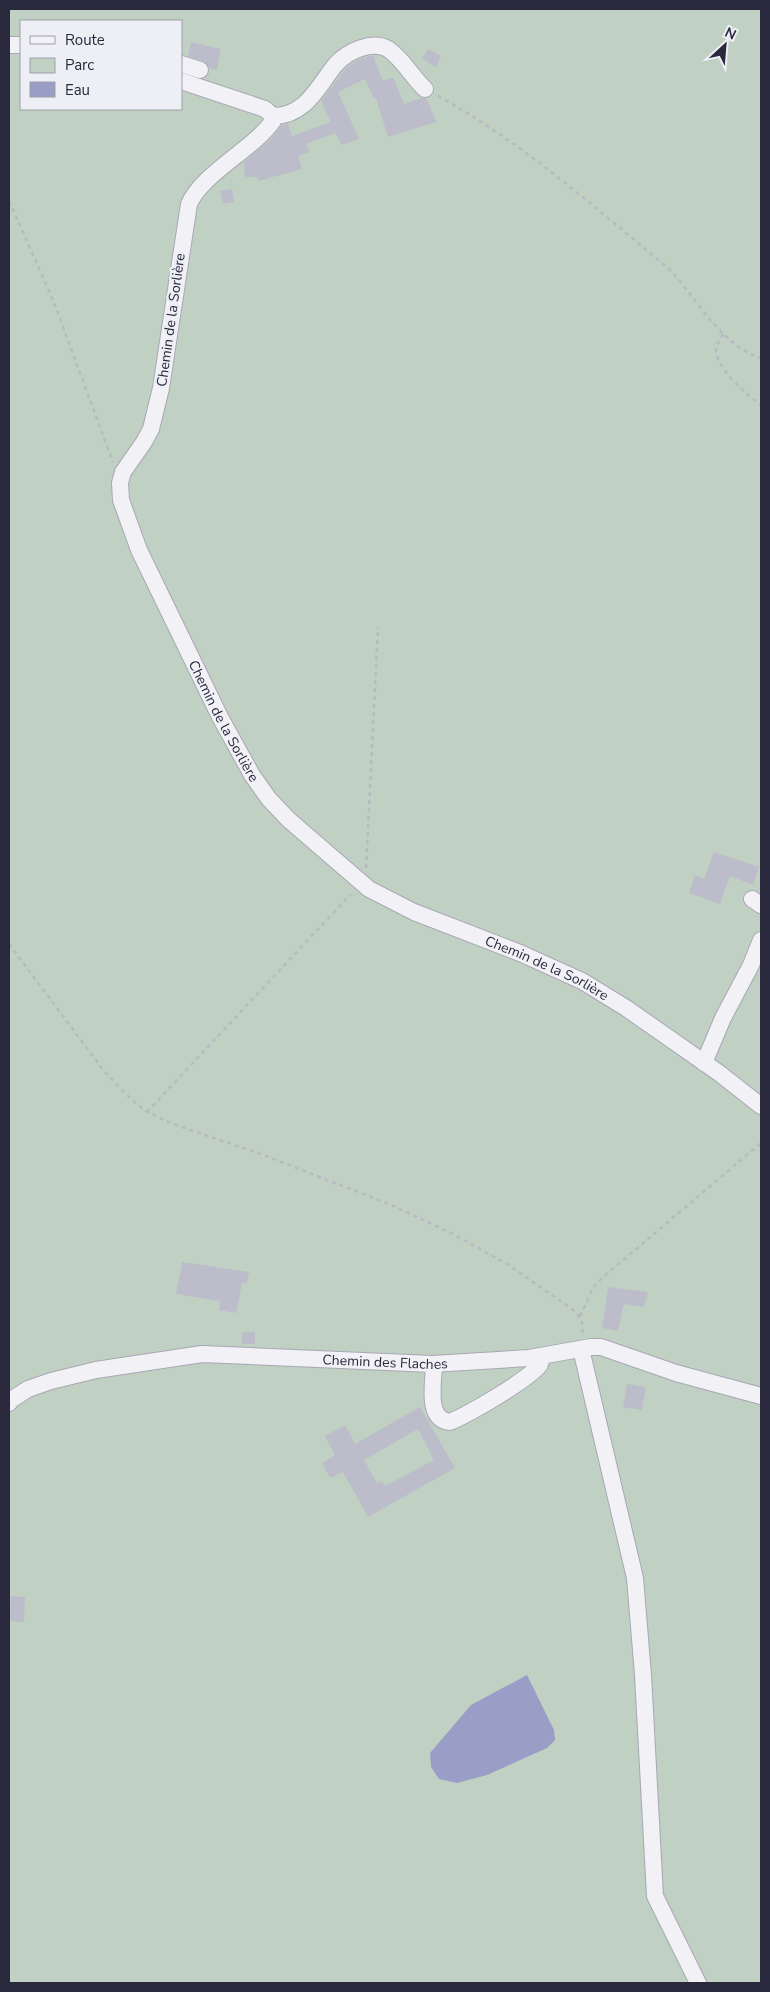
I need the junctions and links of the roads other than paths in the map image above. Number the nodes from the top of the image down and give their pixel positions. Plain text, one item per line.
1 (182, 64) edge
2 (200, 70) dead end
3 (182, 81) edge
4 (425, 89) road end
5 (273, 116) junction
6 (761, 940) edge
7 (704, 1063) junction
8 (761, 1106) edge
9 (581, 1349) junction
10 (541, 1356) junction
11 (434, 1364) junction
12 (761, 1396) edge
13 (9, 1403) edge
14 (698, 1983) edge

1 - 2 street
3 - 5 street
4 - 5 street
5 - 7 street, Chemin de la Sorlière
6 - 7 street
7 - 8 street, Chemin de la Sorlière
9 - 10 street, Chemin des Flaches
9 - 12 street, Chemin des Flaches
9 - 14 street
10 - 11 street, Chemin des Flaches
10 - 11 street
11 - 13 street, Chemin des Flaches

